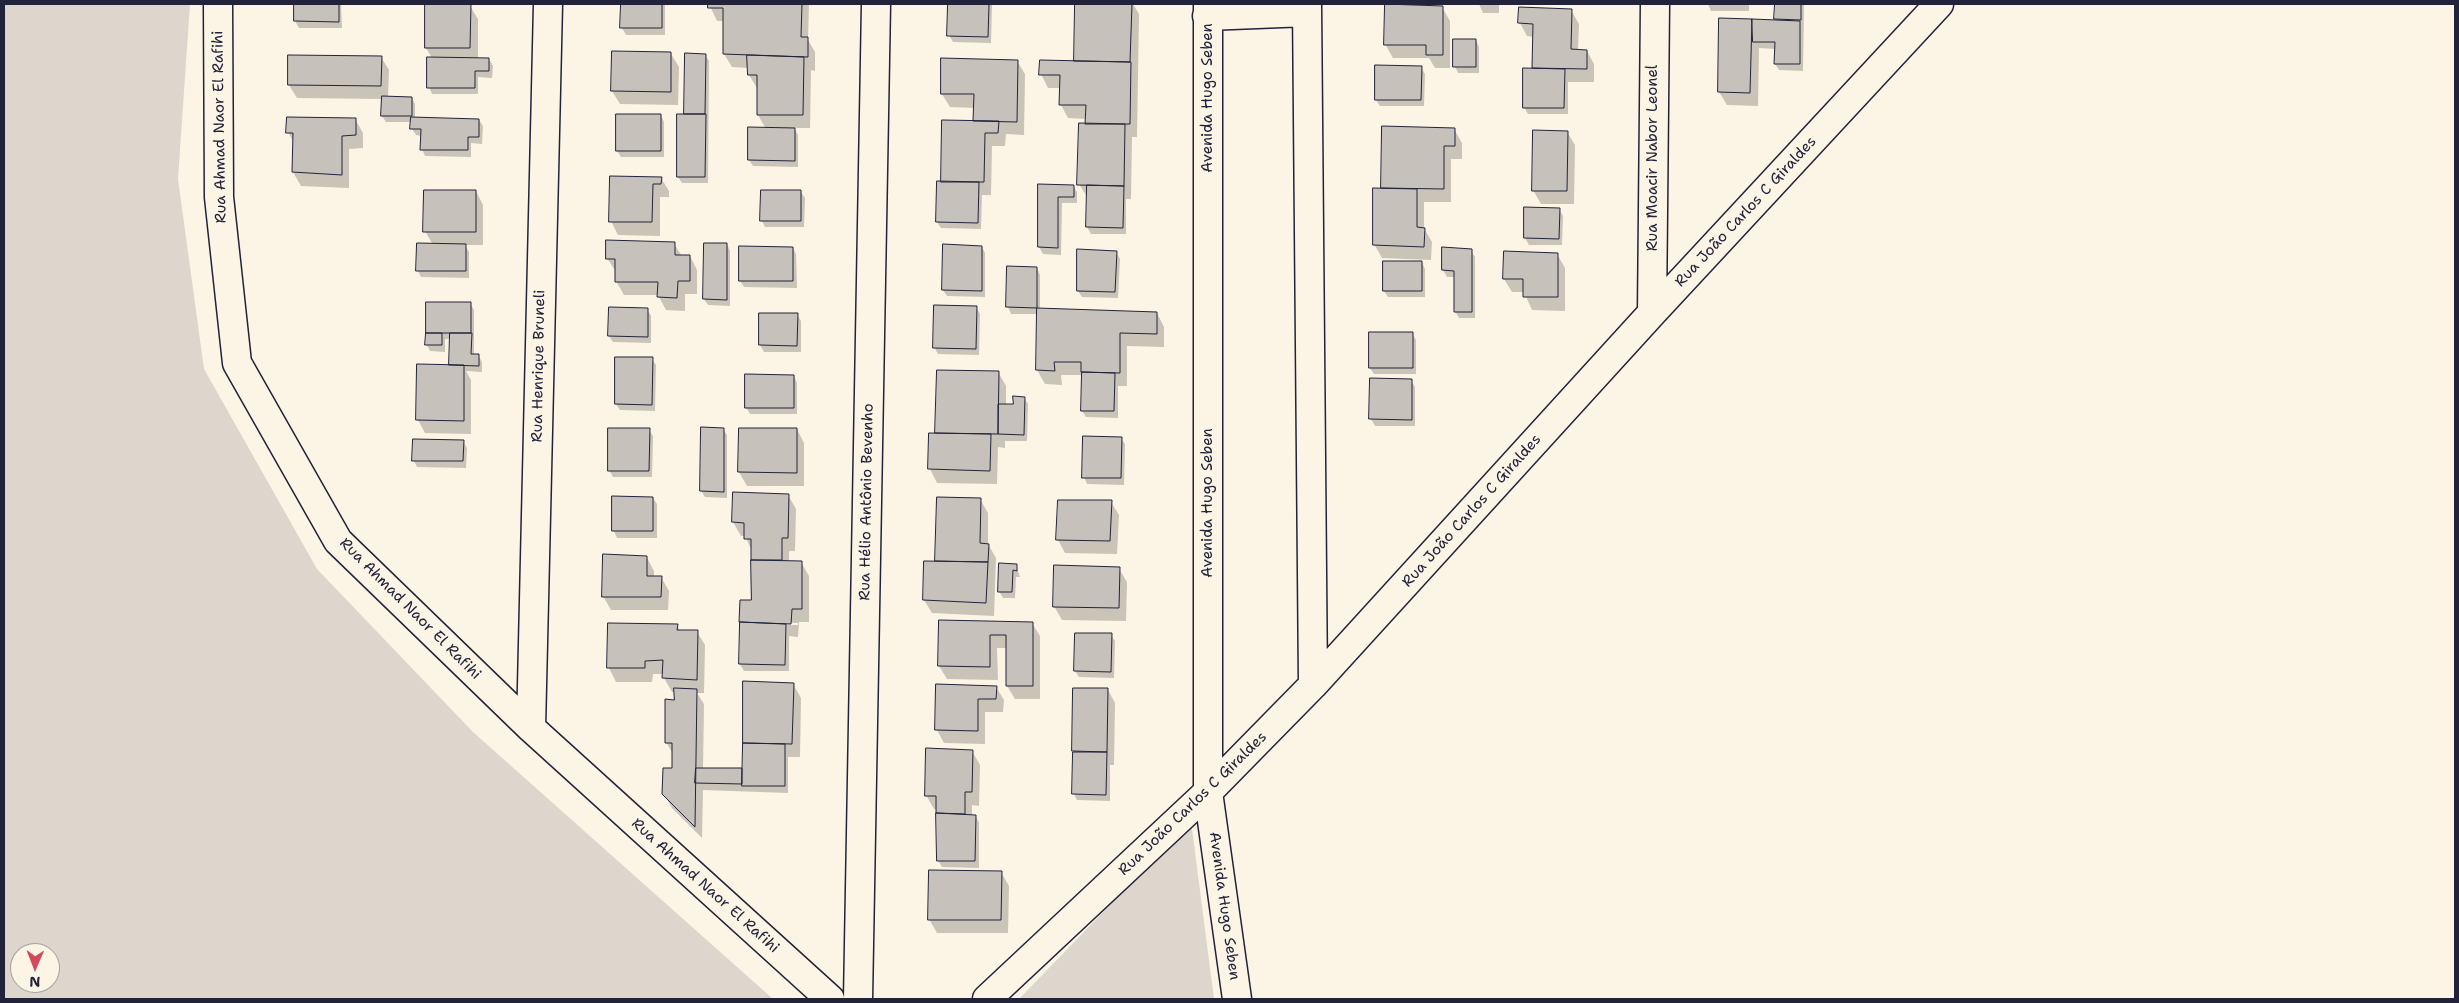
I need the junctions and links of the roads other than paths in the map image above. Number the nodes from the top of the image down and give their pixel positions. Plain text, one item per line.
1 (218, 4) edge
2 (548, 4) edge
3 (876, 4) edge
4 (1655, 4) edge
5 (1939, 4) edge
6 (1307, 8) edge
7 (1208, 10) edge
8 (1652, 313) junction
9 (1313, 685) junction
10 (530, 728) junction
11 (1208, 792) junction
12 (830, 999) edge
13 (858, 999) edge
14 (986, 999) edge
15 (1237, 999) edge

1 - 10 street, Rua Ahmad Naor El Rafihi
2 - 10 street, Rua Henrique Bruneli
3 - 13 street, Rua Hélio Antônio Bevenho
4 - 8 street, Rua Moacir Nabor Leonel
5 - 8 street, Rua João Carlos C Giraldes
6 - 7 street
6 - 9 street
7 - 11 street, Avenida Hugo Seben
8 - 9 street, Rua João Carlos C Giraldes
9 - 11 street, Rua João Carlos C Giraldes
10 - 12 street, Rua Ahmad Naor El Rafihi
11 - 14 street, Rua João Carlos C Giraldes
11 - 15 street, Avenida Hugo Seben

